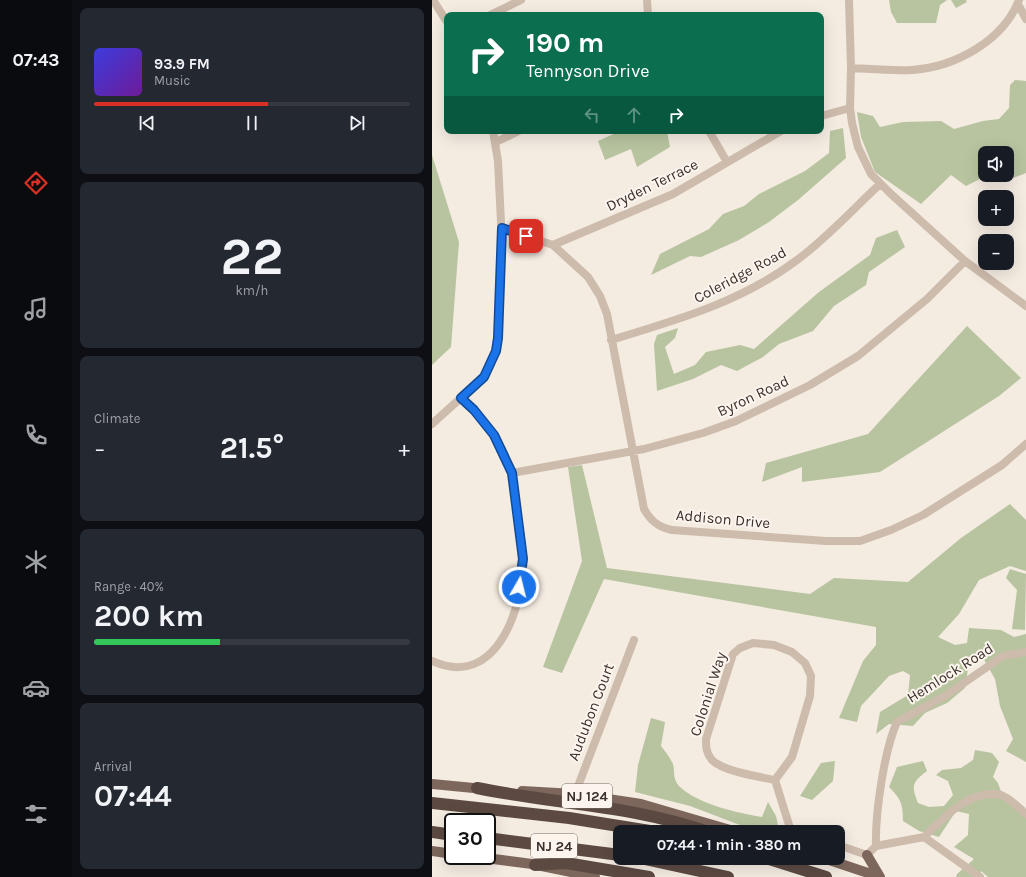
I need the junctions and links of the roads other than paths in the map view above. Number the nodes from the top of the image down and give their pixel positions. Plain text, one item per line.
1 (434, 0) edge
2 (521, 0) edge
3 (647, 0) edge
4 (849, 0) edge
5 (1019, 2) edge
6 (496, 12) edge
7 (648, 12) edge
8 (444, 17) edge
9 (1026, 19) edge
10 (851, 68) junction
11 (850, 108) junction
12 (824, 115) edge
13 (494, 134) edge
14 (513, 134) edge
15 (711, 134) edge
16 (776, 134) edge
17 (496, 142) junction
18 (727, 162) junction
19 (880, 184) junction
20 (502, 228) junction
21 (553, 246) junction
22 (965, 261) junction
23 (1026, 306) edge
24 (611, 340) junction
25 (461, 398) junction
26 (432, 424) edge
27 (1026, 444) edge
28 (632, 451) junction
29 (512, 473) junction
30 (634, 640) dead end
31 (1026, 652) edge
32 (432, 661) edge
33 (775, 780) junction
34 (432, 784) edge
35 (476, 788) junction
36 (575, 794) junction
37 (432, 803) edge
38 (1026, 814) edge
39 (613, 825) edge
40 (688, 825) edge
41 (713, 825) edge
42 (787, 825) edge
43 (432, 832) edge
44 (444, 834) edge
45 (924, 837) junction
46 (496, 839) edge
47 (876, 846) junction
48 (845, 847) edge
49 (432, 851) edge
50 (444, 853) edge
51 (613, 854) edge
52 (867, 855) junction
53 (496, 860) edge
54 (535, 865) junction
55 (672, 865) edge
56 (788, 865) edge
57 (844, 865) edge
58 (594, 877) edge
59 (649, 877) edge
60 (728, 877) edge
61 (826, 877) edge
62 (880, 877) edge
63 (980, 877) edge

1 - 8 street
2 - 6 street
3 - 7 street
4 - 10 street
5 - 9 street
5 - 10 street
10 - 11 street
11 - 12 street
11 - 19 street
13 - 17 street
14 - 17 street
15 - 18 street
16 - 18 street, Dryden Terrace
17 - 20 street
18 - 21 street, Dryden Terrace
19 - 22 street
19 - 24 street, Coleridge Road
20 - 21 street, Addison Drive
20 - 25 street
21 - 24 street, Addison Drive
22 - 23 street
22 - 28 street, Byron Road
24 - 28 street, Addison Drive
25 - 26 street
25 - 29 street
27 - 28 street, Addison Drive
28 - 29 street, Byron Road
29 - 32 street
30 - 36 street, Audubon Court
31 - 47 street, Hemlock Road
33 - 33 street, Colonial Way
33 - 42 street
34 - 35 main road, NJ 124
35 - 36 main road, NJ 124
35 - 40 highway
36 - 41 main road, NJ 124
37 - 39 highway, NJ 24
38 - 45 street
43 - 44 highway
45 - 47 street
45 - 63 street
46 - 51 highway, NJ 24
47 - 52 street
48 - 52 street
49 - 50 main road
52 - 62 main road
53 - 54 main road
54 - 58 main road
54 - 59 highway
55 - 60 highway
56 - 61 highway
57 - 62 main road

